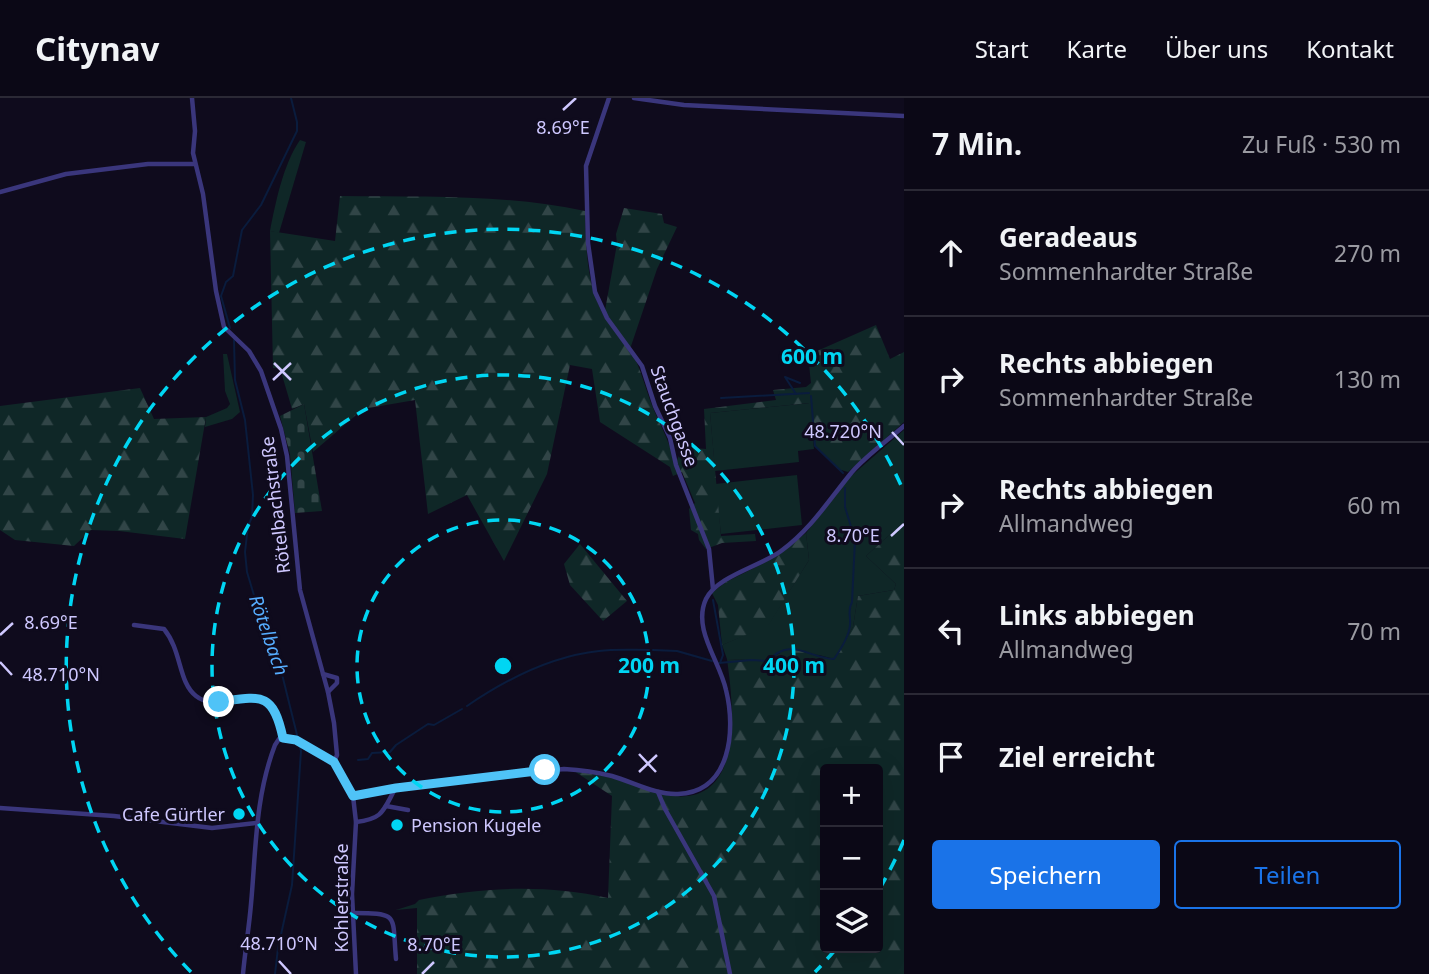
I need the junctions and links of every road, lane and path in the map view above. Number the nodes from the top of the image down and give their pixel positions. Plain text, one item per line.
1 (192, 98) edge
2 (609, 98) edge
3 (634, 98) edge
4 (904, 116) edge
5 (195, 164) junction
6 (0, 192) edge
7 (904, 426) edge
8 (713, 589) junction
9 (134, 625) dead end
10 (323, 674) junction
11 (328, 692) junction
12 (283, 738) junction
13 (334, 762) junction
14 (396, 788) junction
15 (658, 791) junction
16 (353, 796) junction
17 (386, 806) junction
18 (0, 808) edge
19 (408, 810) dead end
20 (356, 822) junction
21 (256, 823) junction
22 (354, 913) junction
23 (396, 959) dead end
24 (243, 974) edge
25 (356, 974) edge
26 (730, 974) edge

1 - 5 street, Rötelbachstraße
2 - 8 street, Stauchgasse
3 - 4 street
5 - 6 street
5 - 10 street, Rötelbachstraße
7 - 8 street
8 - 15 street
9 - 12 street
10 - 11 street, Rötelbachstraße
10 - 11 street, Rötelbachstraße
11 - 13 street, Rötelbachstraße
12 - 13 street
12 - 21 street
13 - 16 street
14 - 15 street
14 - 16 street
14 - 17 street
15 - 26 street
16 - 20 street, Kohlerstraße
17 - 19 street
17 - 20 street, Kohlerstraße
18 - 21 street
20 - 22 street, Kohlerstraße
21 - 24 street
22 - 23 street
22 - 25 street, Kohlerstraße

